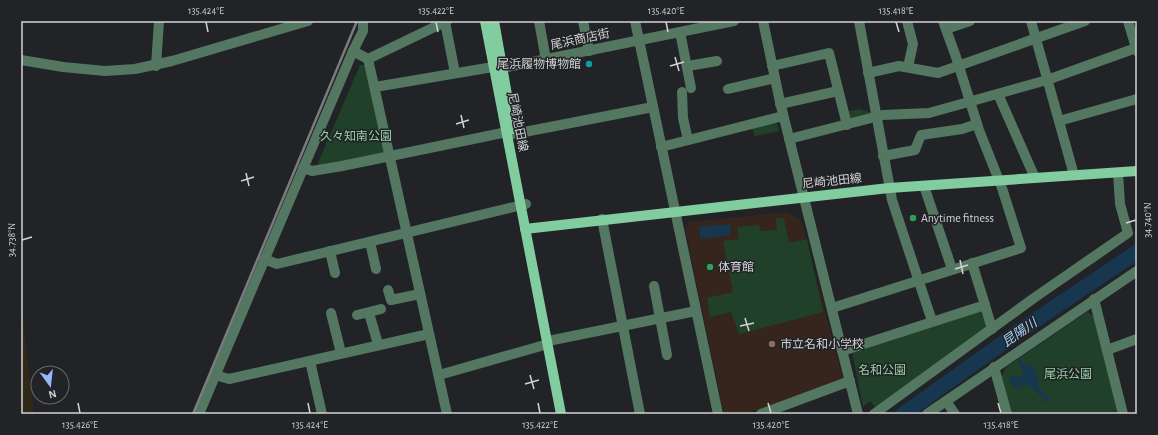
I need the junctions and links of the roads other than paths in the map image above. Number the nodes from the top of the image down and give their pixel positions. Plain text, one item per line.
1 (159, 21) edge
2 (308, 21) edge
3 (363, 21) edge
4 (446, 21) edge
5 (485, 21) edge
6 (494, 21) edge
7 (539, 21) edge
8 (583, 21) edge
9 (635, 21) edge
10 (734, 21) edge
11 (763, 21) edge
12 (858, 21) edge
13 (906, 21) edge
14 (970, 21) edge
15 (1031, 21) edge
16 (1085, 21) edge
17 (1128, 21) edge
18 (944, 25) edge
19 (680, 32) junction
20 (1035, 38) junction
21 (639, 40) junction
22 (1137, 50) edge
23 (353, 51) junction
24 (589, 51) junction
25 (368, 59) junction
26 (21, 60) edge
27 (546, 60) junction
28 (717, 60) dead end
29 (959, 65) junction
30 (156, 66) junction
31 (688, 66) junction
32 (772, 66) junction
33 (908, 67) junction
34 (498, 68) junction
35 (456, 73) junction
36 (868, 73) junction
37 (775, 78) junction
38 (1047, 80) junction
39 (375, 87) junction
40 (728, 88) dead end
41 (838, 91) junction
42 (998, 94) junction
43 (1137, 98) edge
44 (970, 102) junction
45 (780, 104) junction
46 (653, 107) junction
47 (783, 116) junction
48 (876, 118) junction
49 (1059, 121) junction
50 (977, 124) junction
51 (847, 125) junction
52 (510, 133) junction
53 (789, 139) junction
54 (688, 140) junction
55 (661, 147) junction
56 (884, 156) junction
57 (390, 158) junction
58 (303, 168) junction
59 (1137, 172) edge
60 (1118, 173) junction
61 (1074, 176) junction
62 (1035, 178) junction
63 (999, 181) junction
64 (924, 186) junction
65 (889, 188) junction
66 (804, 197) junction
67 (524, 204) junction
68 (675, 212) junction
69 (602, 219) junction
70 (528, 228) junction
71 (407, 232) junction
72 (370, 242) junction
73 (330, 251) junction
74 (264, 259) junction
75 (972, 263) junction
76 (376, 269) dead end
77 (952, 269) junction
78 (1137, 271) edge
79 (335, 273) dead end
80 (918, 280) junction
81 (654, 286) dead end
82 (388, 290) dead end
83 (420, 294) junction
84 (1094, 300) junction
85 (984, 305) junction
86 (832, 308) junction
87 (381, 309) dead end
88 (696, 311) junction
89 (369, 312) junction
90 (331, 313) dead end
91 (356, 315) dead end
92 (660, 318) junction
93 (932, 321) junction
94 (623, 326) junction
95 (992, 329) junction
96 (429, 334) junction
97 (1137, 339) edge
98 (550, 342) junction
99 (378, 344) junction
100 (1107, 350) junction
101 (842, 351) junction
102 (341, 353) junction
103 (667, 355) dead end
104 (310, 361) junction
105 (994, 367) junction
106 (215, 375) junction
107 (438, 375) junction
108 (850, 381) junction
109 (946, 401) junction
110 (199, 414) edge
111 (322, 414) edge
112 (447, 414) edge
113 (561, 414) edge
114 (567, 414) edge
115 (640, 414) edge
116 (718, 414) edge
117 (761, 414) edge
118 (858, 414) edge
119 (874, 414) edge
120 (927, 414) edge
121 (955, 414) edge
122 (1007, 414) edge
123 (1123, 414) edge

1 - 30 street
2 - 30 street
3 - 23 street
4 - 25 street
4 - 35 street
5 - 34 main road, 尼崎池田線
6 - 34 main road, 尼崎池田線
7 - 27 street
8 - 24 street
9 - 21 street
10 - 19 street, 尾浜商店街
11 - 32 street
12 - 36 street
13 - 33 street
14 - 18 street
15 - 20 street
16 - 20 street
17 - 22 street
18 - 29 street
19 - 21 street, 尾浜商店街
19 - 31 street
20 - 29 street
20 - 38 street
21 - 24 street, 尾浜商店街
21 - 46 street
22 - 38 street
23 - 25 street
23 - 58 street
24 - 27 street, 尾浜商店街
25 - 39 street
26 - 30 street
27 - 34 street, 尾浜商店街
28 - 31 street
29 - 33 street
29 - 44 street
31 - 54 street
32 - 37 street
32 - 41 street
33 - 36 street
34 - 35 street, 尾浜商店街
34 - 52 main road, 尼崎池田線
35 - 39 street, 尾浜商店街
36 - 48 street
37 - 40 street
37 - 45 street
38 - 42 street
38 - 49 street
39 - 57 street
41 - 45 street
41 - 51 street
42 - 44 street
42 - 62 street
43 - 49 street
44 - 48 street
44 - 50 street
45 - 47 street
46 - 52 street
46 - 55 street
47 - 53 street
47 - 54 street
48 - 51 street
48 - 56 street
49 - 61 street
50 - 56 street
50 - 63 street
51 - 53 street
52 - 57 street
52 - 67 main road, 尼崎池田線
53 - 66 street
54 - 55 street
55 - 68 street
56 - 65 street
57 - 58 street
57 - 71 street
58 - 74 street
59 - 60 main road, 尼崎池田線
60 - 61 main road, 尼崎池田線
60 - 95 street
61 - 62 main road, 尼崎池田線
62 - 63 main road, 尼崎池田線
63 - 64 main road, 尼崎池田線
63 - 75 street
64 - 65 main road, 尼崎池田線
64 - 77 street
65 - 66 main road, 尼崎池田線
65 - 80 street
66 - 68 main road, 尼崎池田線
66 - 86 street
67 - 70 main road, 尼崎池田線
67 - 71 street
68 - 69 main road, 尼崎池田線
68 - 88 street
69 - 70 main road, 尼崎池田線
69 - 94 street
70 - 98 main road, 尼崎池田線
71 - 72 street
71 - 83 street
72 - 73 street
72 - 76 street
73 - 74 street
73 - 79 street
74 - 106 street
75 - 77 street
75 - 85 street
77 - 80 street
78 - 84 street
80 - 86 street
80 - 93 street
81 - 92 street
82 - 83 street
83 - 96 street
84 - 100 street
84 - 105 street
85 - 93 street
85 - 95 street
86 - 101 street
87 - 89 street
88 - 92 street
88 - 116 street
89 - 91 street
89 - 99 street
90 - 102 street
92 - 94 street
92 - 103 street
93 - 101 street
94 - 98 street
94 - 115 street
95 - 119 street
96 - 99 street
96 - 107 street
97 - 100 street
98 - 107 street
98 - 113 main road, 尼崎池田線
98 - 114 main road, 尼崎池田線
99 - 102 street
100 - 123 street
101 - 108 street
102 - 104 street
104 - 106 street
104 - 111 street
105 - 109 street
105 - 122 street
106 - 110 street
107 - 112 street
108 - 117 street
108 - 118 street
109 - 120 street
109 - 121 street

